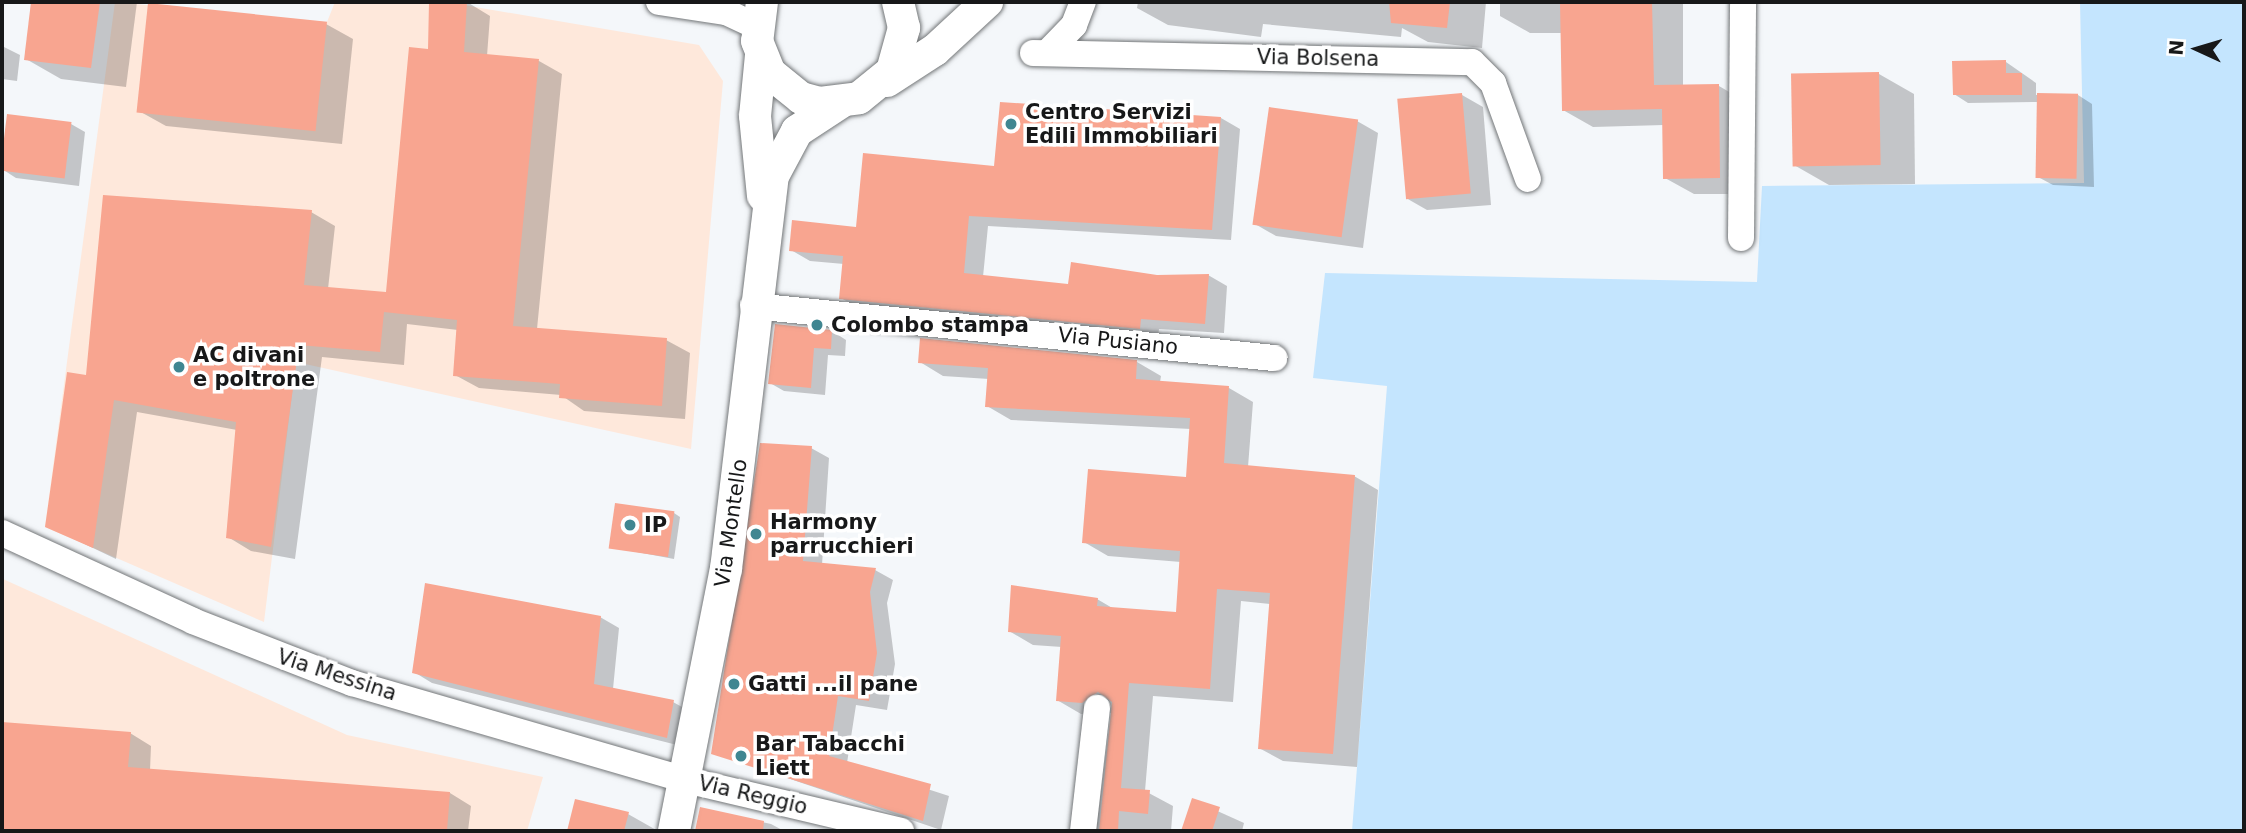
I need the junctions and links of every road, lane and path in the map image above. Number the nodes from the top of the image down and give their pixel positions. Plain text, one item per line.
1 (659, 2) edge
2 (898, 2) edge
3 (987, 2) edge
4 (1083, 2) edge
5 (1743, 2) edge
6 (760, 22) edge
7 (877, 87) junction
8 (840, 103) junction
9 (1528, 179) dead end
10 (765, 211) junction
11 (1741, 238) dead end
12 (753, 306) junction
13 (1274, 358) dead end
14 (2, 533) edge
15 (1097, 708) dead end
16 (686, 780) junction
17 (674, 831) edge
18 (901, 831) edge
19 (1083, 831) edge

1 - 6 street
2 - 7 street
3 - 7 street
4 - 9 street, Via Bolsena
5 - 11 street
6 - 8 street
6 - 10 street, Via Montello
7 - 8 street, Via Montello
8 - 10 street, Via Montello
10 - 12 street, Via Montello
12 - 13 street, Via Pusiano
12 - 16 street, Via Montello
14 - 16 street, Via Messina
15 - 19 street
16 - 17 street, Via Montello
16 - 18 street, Via Reggio

